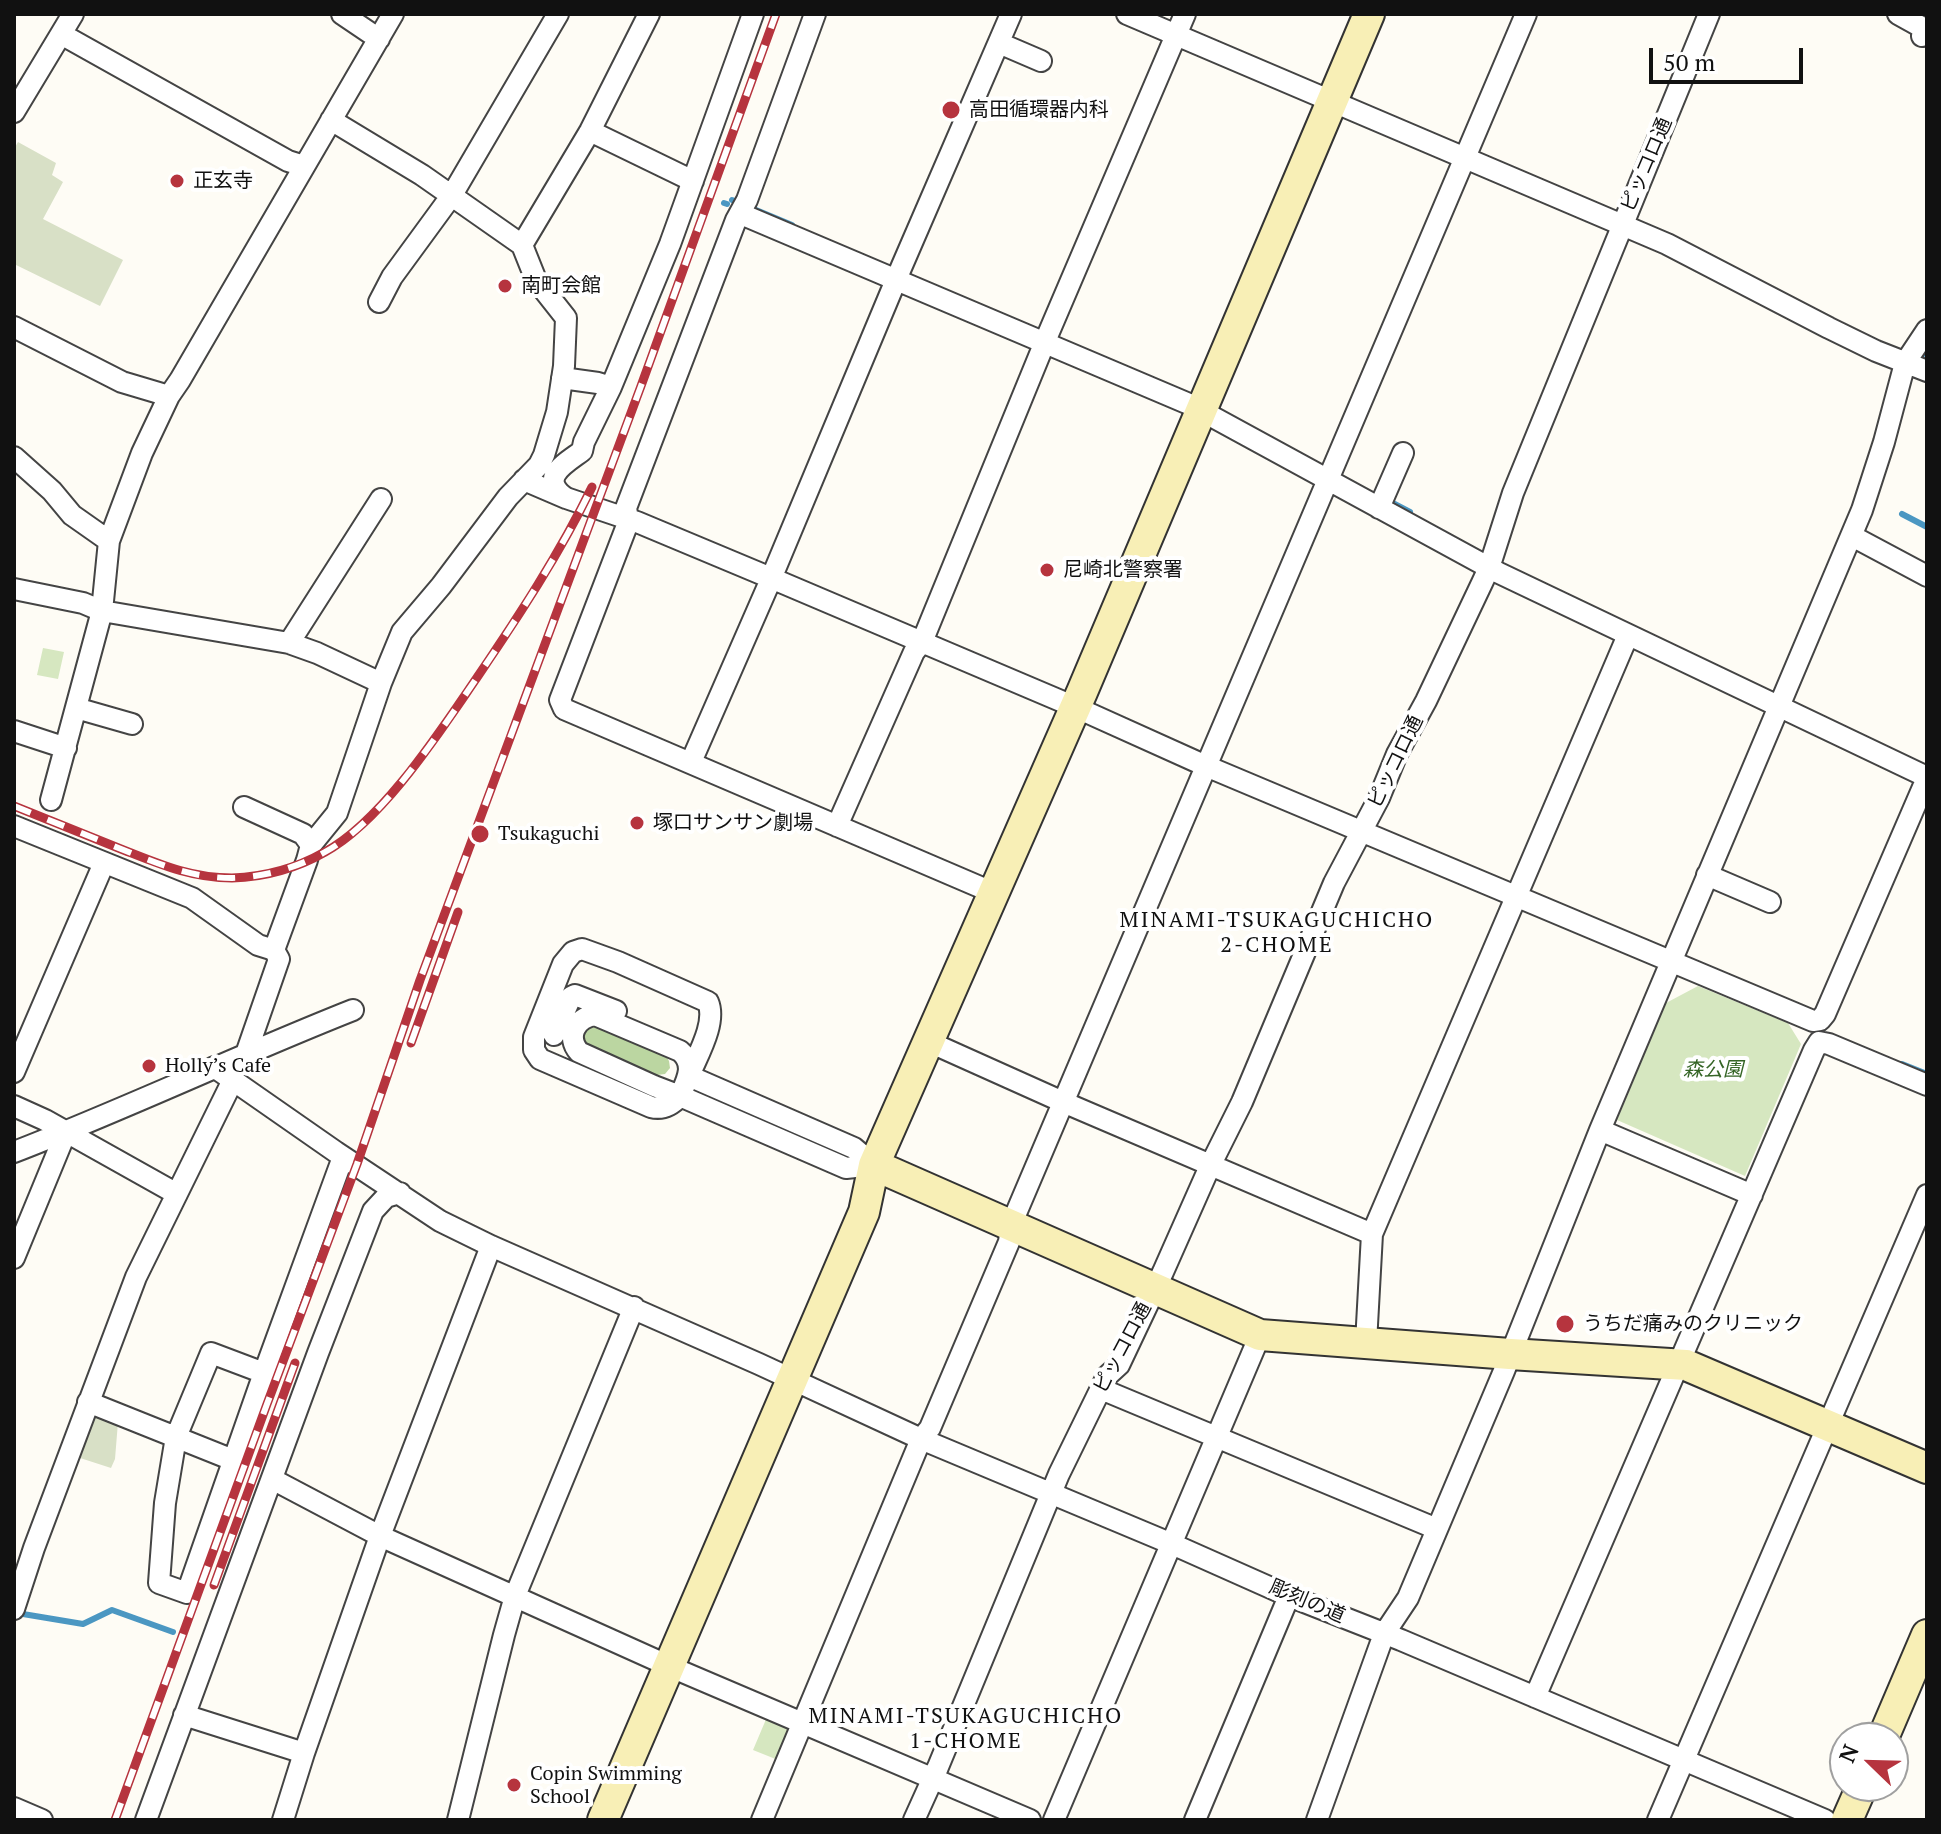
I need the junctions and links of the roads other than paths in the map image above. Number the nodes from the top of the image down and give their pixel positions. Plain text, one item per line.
1 (73, 14) edge
2 (342, 14) edge
3 (393, 14) edge
4 (558, 14) edge
5 (649, 14) edge
6 (753, 14) edge
7 (815, 14) edge
8 (1011, 14) edge
9 (1127, 14) edge
10 (1185, 14) edge
11 (1369, 14) edge
12 (1526, 14) edge
13 (1709, 14) edge
14 (1898, 14) edge
15 (61, 34) junction
16 (1176, 35) junction
17 (1922, 36) dead end
18 (379, 39) junction
19 (999, 43) junction
20 (1041, 61) dead end
21 (1333, 101) junction
22 (14, 112) edge
23 (331, 120) junction
24 (590, 131) junction
25 (1465, 159) junction
26 (304, 166) junction
27 (693, 181) junction
28 (452, 195) junction
29 (744, 207) junction
30 (1622, 225) junction
31 (522, 245) junction
32 (898, 274) junction
33 (379, 302) dead end
34 (14, 327) edge
35 (1927, 330) edge
36 (1047, 338) junction
37 (1905, 363) junction
38 (1927, 371) edge
39 (562, 378) junction
40 (611, 387) junction
41 (169, 396) junction
42 (1202, 411) junction
43 (551, 437) junction
44 (582, 451) junction
45 (1403, 453) dead end
46 (14, 457) edge
47 (524, 480) junction
48 (1327, 481) junction
49 (566, 498) junction
50 (381, 499) dead end
51 (1382, 502) junction
52 (628, 519) junction
53 (1852, 536) junction
54 (109, 541) junction
55 (1492, 557) junction
56 (1927, 576) edge
57 (771, 578) junction
58 (14, 589) edge
59 (102, 611) junction
60 (1628, 635) junction
61 (922, 642) junction
62 (289, 643) junction
63 (381, 683) junction
64 (1782, 696) junction
65 (1075, 707) junction
66 (76, 708) junction
67 (132, 724) dead end
68 (14, 731) edge
69 (66, 748) junction
70 (691, 762) junction
71 (1206, 766) junction
72 (1927, 778) edge
73 (51, 800) dead end
74 (244, 807) dead end
75 (14, 826) edge
76 (837, 826) junction
77 (1361, 832) junction
78 (311, 845) junction
79 (104, 863) junction
80 (1707, 875) junction
81 (994, 893) junction
82 (1516, 897) junction
83 (1770, 902) dead end
84 (274, 950) junction
85 (1670, 962) junction
86 (353, 1010) dead end
87 (554, 1035) dead end
88 (675, 1035) dead end
89 (927, 1041) junction
90 (246, 1054) junction
91 (214, 1067) junction
92 (14, 1072) edge
93 (689, 1076) junction
94 (233, 1080) junction
95 (1927, 1085) edge
96 (680, 1096) junction
97 (1063, 1102) junction
98 (14, 1106) edge
99 (1600, 1130) junction
100 (66, 1132) junction
101 (14, 1152) edge
102 (343, 1157) junction
103 (874, 1165) junction
104 (1210, 1166) junction
105 (400, 1193) junction
106 (177, 1194) junction
107 (1752, 1195) junction
108 (1927, 1195) edge
109 (1011, 1225) junction
110 (1372, 1234) junction
111 (491, 1246) junction
112 (14, 1258) edge
113 (1155, 1289) junction
114 (634, 1307) junction
115 (1260, 1335) junction
116 (1366, 1343) junction
117 (1510, 1354) junction
118 (1678, 1366) junction
119 (264, 1373) junction
120 (791, 1378) junction
121 (1101, 1389) junction
122 (88, 1402) junction
123 (1828, 1426) junction
124 (176, 1437) junction
125 (1217, 1437) junction
126 (921, 1439) junction
127 (233, 1460) junction
128 (1927, 1468) edge
129 (272, 1479) junction
130 (1051, 1494) junction
131 (1437, 1529) junction
132 (380, 1536) junction
133 (1172, 1544) junction
134 (515, 1596) junction
135 (1289, 1596) junction
136 (14, 1609) edge
137 (1384, 1634) junction
138 (1927, 1635) edge
139 (670, 1665) junction
140 (1535, 1697) junction
141 (184, 1715) junction
142 (1890, 1722) edge
143 (801, 1723) junction
144 (304, 1753) junction
145 (1684, 1760) junction
146 (931, 1778) junction
147 (14, 1808) edge
148 (42, 1820) edge
149 (146, 1820) edge
150 (283, 1820) edge
151 (458, 1820) edge
152 (603, 1820) edge
153 (762, 1820) edge
154 (914, 1820) edge
155 (1030, 1820) edge
156 (1054, 1820) edge
157 (1195, 1820) edge
158 (1317, 1820) edge
159 (1658, 1820) edge
160 (1825, 1820) edge

1 - 15 street
2 - 18 street
3 - 18 street
4 - 28 street
5 - 24 street
6 - 27 street
7 - 29 street
8 - 19 street
9 - 16 street
10 - 16 street
11 - 21 street
12 - 25 street
13 - 30 street, ピッコロ通
14 - 17 street
15 - 22 street
15 - 26 street
16 - 21 street
16 - 36 street
18 - 23 street
19 - 20 street
19 - 32 street
21 - 25 street
21 - 42 street
23 - 26 street
23 - 28 street
24 - 27 street
24 - 31 street
25 - 30 street
25 - 48 street
26 - 41 street
27 - 40 street
28 - 31 street
28 - 33 street
29 - 32 street
29 - 52 street
30 - 37 street
30 - 55 street, ピッコロ通
31 - 39 street
32 - 36 street
32 - 57 street
34 - 41 street
35 - 37 street
36 - 42 street
36 - 61 street
37 - 38 street
37 - 53 street
39 - 40 street
39 - 43 street
40 - 44 street
41 - 54 street
42 - 48 street
42 - 65 street
43 - 44 street
43 - 47 street
44 - 49 street
45 - 51 street
46 - 54 street
47 - 49 street
47 - 63 street
48 - 51 street
48 - 71 street
49 - 52 street
50 - 62 street
51 - 55 street
52 - 57 street
52 - 70 street
53 - 56 street
53 - 64 street
54 - 59 street
55 - 60 street
55 - 77 street, ピッコロ通
57 - 61 street
57 - 70 street
58 - 59 street
59 - 62 street
59 - 66 street
60 - 64 street
60 - 82 street
61 - 65 street
61 - 76 street
62 - 63 street
63 - 78 street
64 - 72 street
64 - 80 street
65 - 71 street
65 - 81 street
66 - 67 street
66 - 69 street
68 - 69 street
69 - 73 street
70 - 76 street
71 - 77 street
71 - 97 street
72 - 85 street
74 - 78 street
75 - 79 street
76 - 81 street
77 - 82 street
77 - 104 street, ピッコロ通
78 - 84 street
79 - 84 street
79 - 92 street
80 - 83 street
80 - 85 street
81 - 89 street
82 - 85 street
82 - 110 street
84 - 90 street
85 - 99 street
86 - 90 street
87 - 88 street
89 - 97 street
89 - 103 street
90 - 91 street
91 - 94 street, 彫刻の道
91 - 100 street
93 - 96 street
93 - 96 street
93 - 96 street
93 - 103 street
94 - 102 street, 彫刻の道
94 - 106 street
95 - 107 street
96 - 103 street
97 - 104 street
97 - 109 street
98 - 100 street
99 - 107 street
99 - 117 street
100 - 101 street
100 - 106 street
100 - 112 street
102 - 105 street, 彫刻の道
102 - 119 street
103 - 109 street
103 - 120 street
104 - 110 street
104 - 113 street, ピッコロ通
105 - 111 street, 彫刻の道
105 - 129 street
106 - 122 street
107 - 118 street
108 - 123 street
109 - 113 street
109 - 126 street
110 - 116 street
111 - 114 street, 彫刻の道
111 - 132 street
113 - 115 street
113 - 121 street, ピッコロ通
114 - 120 street, 彫刻の道
114 - 134 street
115 - 116 street
115 - 125 street
116 - 117 street
117 - 118 street
117 - 131 street
118 - 123 street
118 - 140 street
119 - 124 street
119 - 127 street
120 - 126 street, 彫刻の道
120 - 139 street
121 - 125 street
121 - 130 street, ピッコロ通
122 - 124 street
122 - 136 street
123 - 128 street
123 - 145 street
124 - 127 street
124 - 127 street
125 - 131 street
125 - 133 street
126 - 130 street, 彫刻の道
126 - 143 street
129 - 132 street
129 - 141 street
130 - 133 street, 彫刻の道
130 - 146 street, ピッコロ通
131 - 137 street
132 - 134 street
132 - 144 street
133 - 135 street, 彫刻の道
133 - 156 street
134 - 139 street
134 - 151 street
135 - 137 street, 彫刻の道
135 - 157 street
137 - 140 street, 彫刻の道
137 - 158 street
138 - 142 street
139 - 143 street
139 - 152 street
140 - 145 street, 彫刻の道
141 - 144 street
141 - 149 street
143 - 146 street
143 - 153 street
144 - 150 street
145 - 159 street
145 - 160 street, 彫刻の道
146 - 154 street, ピッコロ通
146 - 155 street
147 - 148 street

